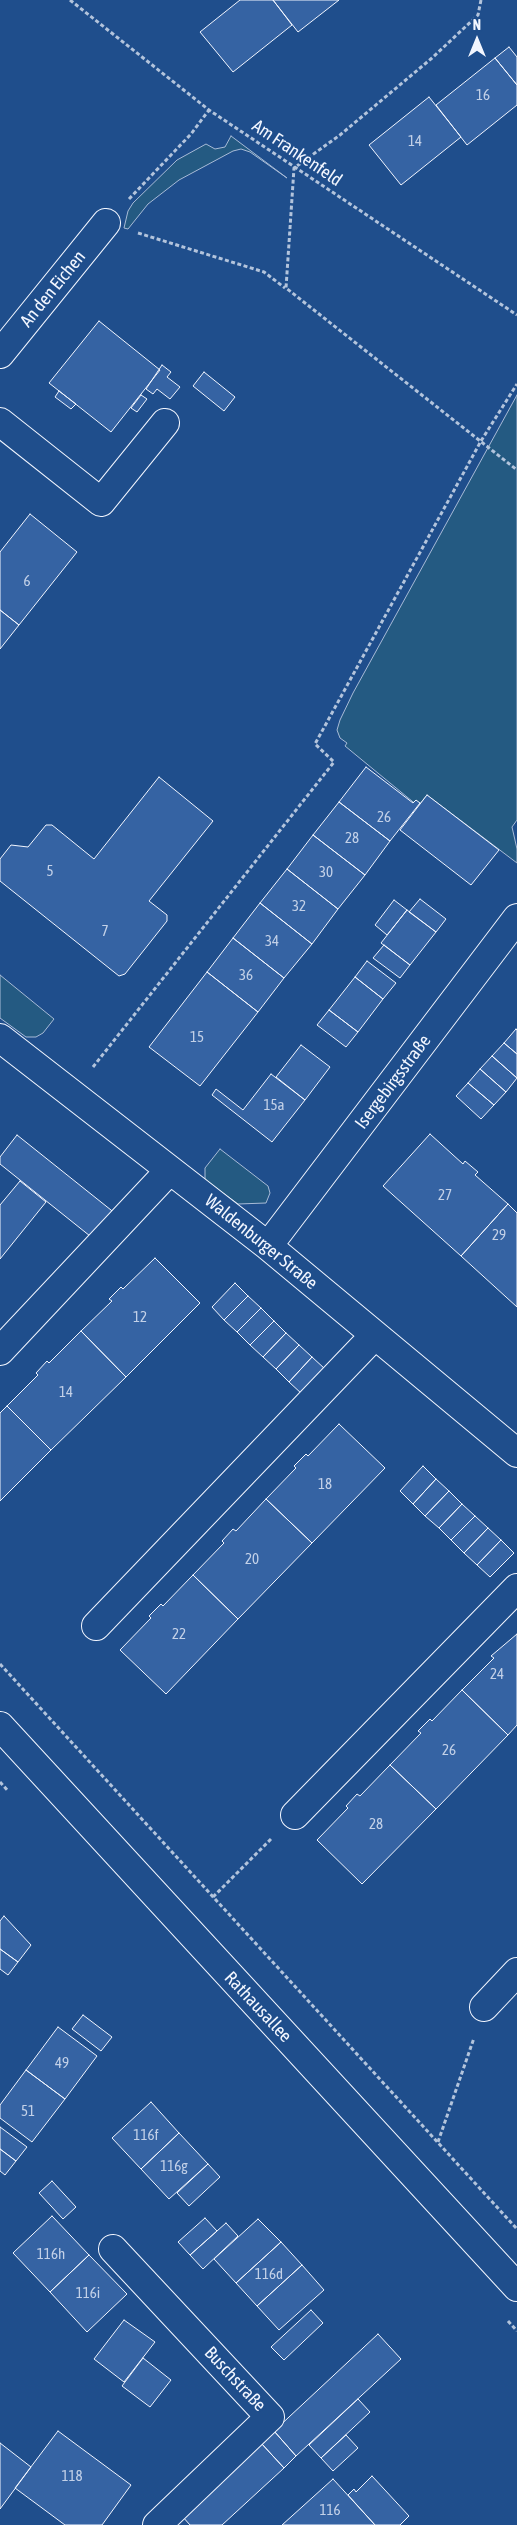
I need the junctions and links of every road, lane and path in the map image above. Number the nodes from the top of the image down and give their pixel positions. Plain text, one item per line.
1 (70, 0) edge
2 (481, 0) edge
3 (209, 110) junction
4 (294, 168) junction
5 (106, 223) junction
6 (286, 288) junction
7 (517, 315) edge
8 (0, 354) edge
9 (517, 384) edge
10 (0, 422) edge
11 (164, 423) dead end
12 (481, 441) junction
13 (517, 470) edge
14 (517, 918) edge
15 (0, 1038) edge
16 (71, 1094) junction
17 (170, 1170) junction
18 (268, 1246) junction
19 (375, 1335) junction
20 (0, 1351) edge
21 (517, 1453) edge
22 (517, 1588) edge
23 (96, 1626) dead end
24 (0, 1664) edge
25 (0, 1726) edge
26 (295, 1816) joint
27 (213, 1897) junction
28 (517, 1972) edge
29 (484, 2007) joint
30 (438, 2142) junction
31 (517, 2229) edge
32 (113, 2249) dead end
33 (517, 2287) edge
34 (157, 2525) edge

1 - 3 path, Am Frankenfeld
2 - 4 path
3 - 4 path, Am Frankenfeld
3 - 5 path
4 - 6 path
4 - 7 path, Am Frankenfeld
5 - 6 path
5 - 8 street, An den Eichen
6 - 12 path
9 - 12 path
10 - 11 street
12 - 13 path
12 - 16 path
14 - 18 street, Isergebirgsstraße
15 - 16 street, Waldenburger Straße
16 - 17 street, Waldenburger Straße
17 - 18 street, Waldenburger Straße
17 - 20 street
18 - 19 street, Waldenburger Straße
19 - 21 street, Waldenburger Straße
19 - 23 street
22 - 26 street
24 - 27 path
25 - 33 street, Rathausallee
26 - 27 path
27 - 30 path
28 - 29 street
29 - 30 path
30 - 31 path
32 - 34 street, Buschstraße

